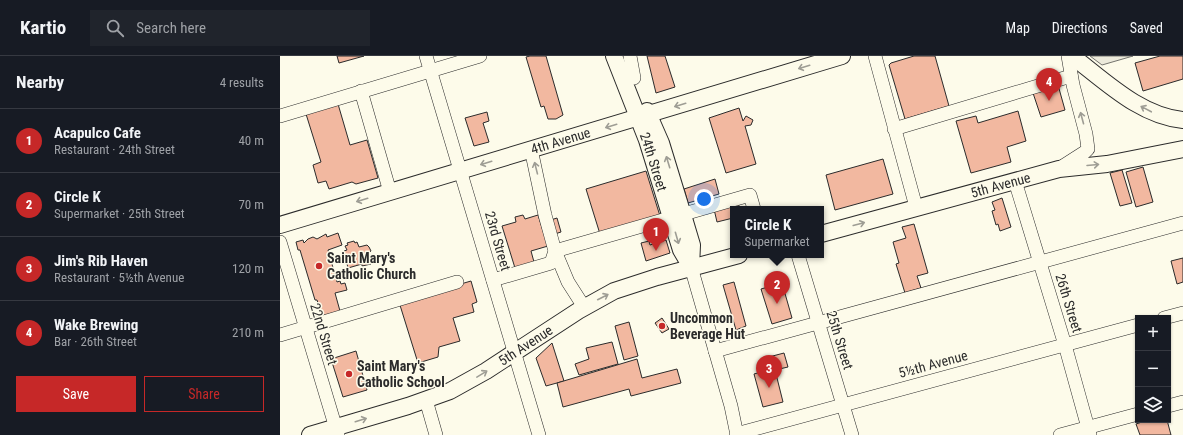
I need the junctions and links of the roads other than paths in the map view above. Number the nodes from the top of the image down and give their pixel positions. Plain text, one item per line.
1 (426, 56) edge
2 (480, 56) edge
3 (614, 56) edge
4 (626, 56) edge
5 (630, 56) edge
6 (842, 56) edge
7 (876, 56) edge
8 (1068, 56) edge
9 (1072, 56) edge
10 (430, 71) junction
11 (1071, 76) junction
12 (634, 78) junction
13 (361, 92) junction
14 (280, 116) edge
15 (643, 116) junction
16 (1183, 120) edge
17 (894, 129) junction
18 (531, 149) junction
19 (1183, 149) edge
20 (1059, 169) junction
21 (460, 170) junction
22 (1015, 181) junction
23 (390, 192) junction
24 (753, 206) edge
25 (916, 207) junction
26 (677, 216) junction
27 (1183, 223) edge
28 (280, 225) edge
29 (824, 233) edge
30 (280, 242) edge
31 (555, 251) junction
32 (730, 257) edge
33 (799, 258) edge
34 (1040, 263) junction
35 (691, 267) junction
36 (493, 280) junction
37 (457, 282) dead end
38 (584, 307) junction
39 (1183, 313) edge
40 (1171, 316) edge
41 (817, 323) junction
42 (1135, 326) edge
43 (306, 328) junction
44 (280, 335) edge
45 (1065, 345) junction
46 (715, 351) junction
47 (514, 352) junction
48 (426, 400) junction
49 (1183, 402) edge
50 (1171, 405) edge
51 (843, 406) junction
52 (1135, 415) edge
53 (337, 431) edge
54 (1089, 431) edge
55 (310, 435) edge
56 (436, 435) edge
57 (539, 435) edge
58 (736, 435) edge
59 (852, 435) edge
60 (1060, 435) edge

1 - 10 street, 23rd Street
2 - 10 street
3 - 15 main road, 24th Street
4 - 12 main road, 24th Street
5 - 12 street
6 -> 15 main road, 4th Avenue
7 - 17 street
8 - 11 street
16 -> 9 main road
10 - 13 street
10 - 21 street, 23rd Street
11 - 17 street
20 -> 11 street
12 - 15 main road, 24th Street
13 - 14 street
13 - 23 street
15 -> 18 main road, 4th Avenue
15 - 26 main road, 24th Street
17 - 25 street
18 -> 21 main road, 4th Avenue
31 -> 18 street
20 -> 19 main road, 5th Avenue
20 - 22 main road, 5th Avenue
21 - 23 main road, 4th Avenue
21 - 36 street, 23rd Street
22 - 25 main road, 5th Avenue
22 - 34 street, 26th Street
23 -> 28 main road, 4th Avenue
24 - 26 street
29 -> 25 main road, 5th Avenue
26 - 31 street
26 - 35 main road, 24th Street
27 - 34 street
30 - 43 street, 22nd Street
31 - 36 street
31 - 38 street
32 - 35 main road, 5th Avenue
33 - 41 street, 25th Street
34 - 41 street
34 - 45 street, 26th Street
38 -> 35 main road, 5th Avenue
35 - 46 street, 24th Street
36 - 47 street, 23rd Street
37 - 43 street
38 - 47 main road, 5th Avenue
39 - 40 street
41 - 46 street
41 - 51 street, 25th Street
42 - 45 street, 5½th Avenue
43 - 44 street
43 - 53 street, 22nd Street
45 - 51 street, 5½th Avenue
45 - 54 street, 26th Street
46 - 58 street, 24th Street
48 -> 47 main road, 5th Avenue
47 - 57 street, 23rd Street
53 -> 48 main road, 5th Avenue
48 - 56 street
49 - 50 street
51 - 58 street, 5½th Avenue
51 - 59 street, 25th Street
52 - 54 street
53 - 55 main road, 5th Avenue
54 - 60 street

